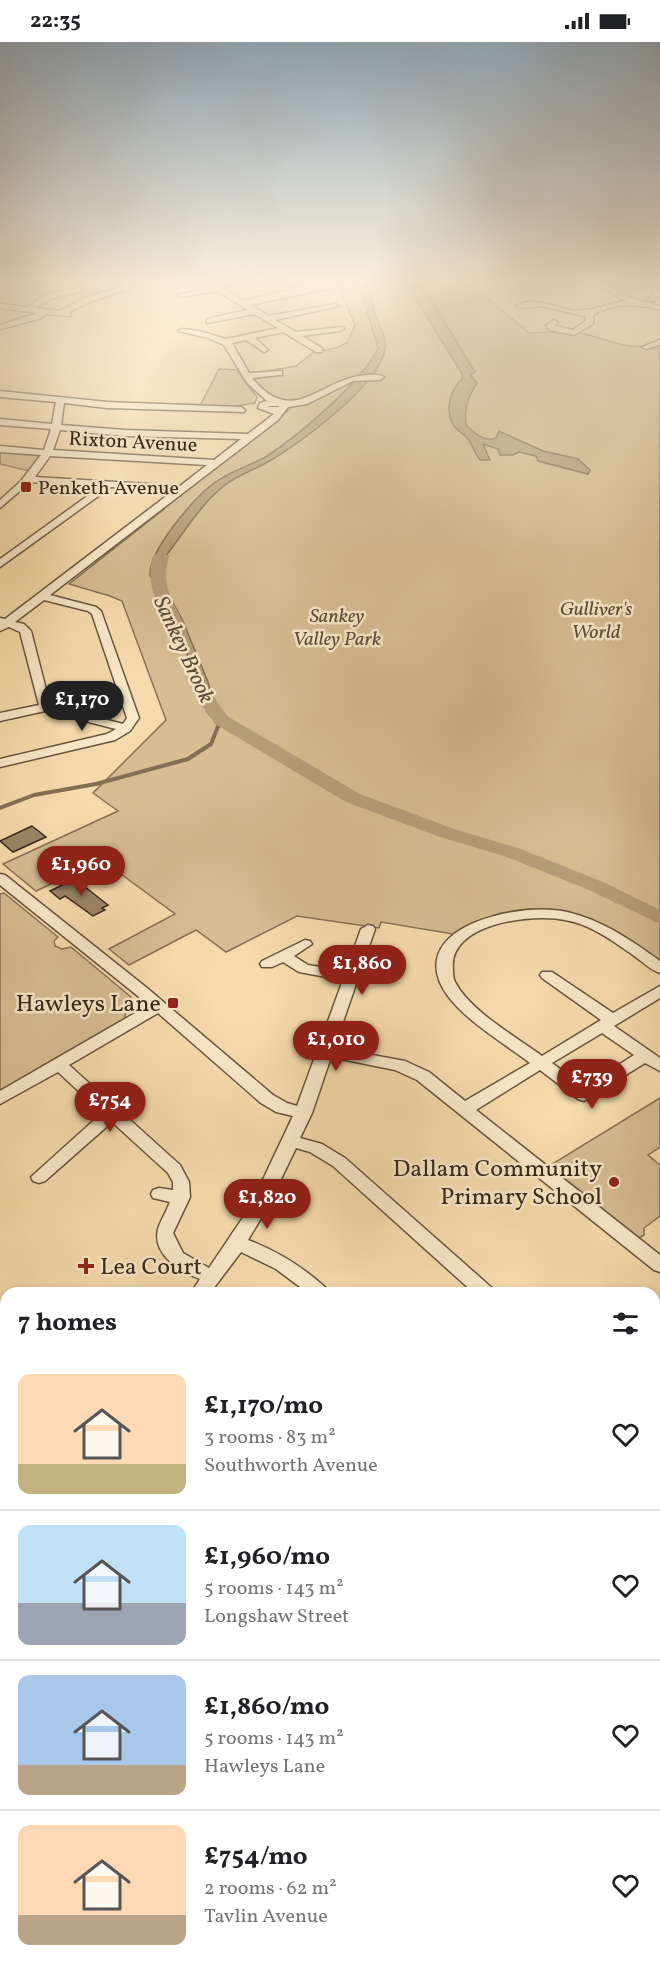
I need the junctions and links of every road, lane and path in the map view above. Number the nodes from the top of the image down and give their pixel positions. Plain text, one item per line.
1 (244, 371) edge
2 (273, 372) dead end
3 (247, 376) junction
4 (380, 377) dead end
5 (0, 394) edge
6 (60, 401) junction
7 (281, 406) junction
8 (266, 408) junction
9 (0, 422) edge
10 (58, 428) junction
11 (249, 437) junction
12 (0, 449) edge
13 (48, 454) junction
14 (216, 463) junction
15 (29, 479) junction
16 (107, 486) junction
17 (180, 489) junction
18 (0, 505) edge
19 (0, 564) edge
20 (42, 596) junction
21 (2, 624) edge
22 (45, 707) junction
23 (0, 717) edge
24 (126, 728) junction
25 (0, 763) edge
26 (0, 878) edge
27 (369, 929) dead end
28 (305, 944) dead end
29 (284, 956) junction
30 (267, 964) dead end
31 (660, 968) edge
32 (547, 975) dead end
33 (351, 977) junction
34 (660, 992) edge
35 (159, 1006) junction
36 (606, 1022) junction
37 (325, 1051) junction
38 (645, 1056) junction
39 (540, 1062) junction
40 (59, 1064) junction
41 (660, 1066) edge
42 (0, 1098) edge
43 (465, 1109) junction
44 (113, 1113) junction
45 (304, 1113) junction
46 (292, 1141) junction
47 (39, 1177) dead end
48 (159, 1194) dead end
49 (181, 1197) junction
50 (238, 1244) junction
51 (660, 1265) edge
52 (214, 1277) junction
53 (205, 1287) edge
54 (314, 1287) edge
55 (479, 1287) edge

1 - 3 street
2 - 3 street
3 - 8 street
4 - 7 street
5 - 6 street
6 - 8 street
6 - 10 street
7 - 8 street
7 - 8 street
8 - 11 street
9 - 10 street
10 - 11 street
10 - 13 street
11 - 14 street
12 - 13 street, Rixton Avenue
13 - 14 street, Rixton Avenue
13 - 15 street
14 - 17 street
15 - 16 street
15 - 18 street
16 - 17 street
16 - 19 street
17 - 20 street
20 - 21 street
20 - 24 street
21 - 22 street
22 - 23 street
22 - 24 street
24 - 25 street
26 - 35 street
27 - 33 street
28 - 29 street
29 - 30 street
29 - 33 street
31 - 39 street
32 - 36 street
33 - 37 street
34 - 36 street
35 - 40 street
35 - 45 street
36 - 38 street
36 - 39 street
37 - 43 street
37 - 45 street
38 - 39 street
38 - 41 street
39 - 43 street
40 - 42 street
40 - 44 street
43 - 51 street
44 - 47 street
44 - 49 street
45 - 46 street
46 - 50 street
46 - 55 street
48 - 49 street
49 - 52 street
50 - 52 street
50 - 54 street
52 - 53 street

